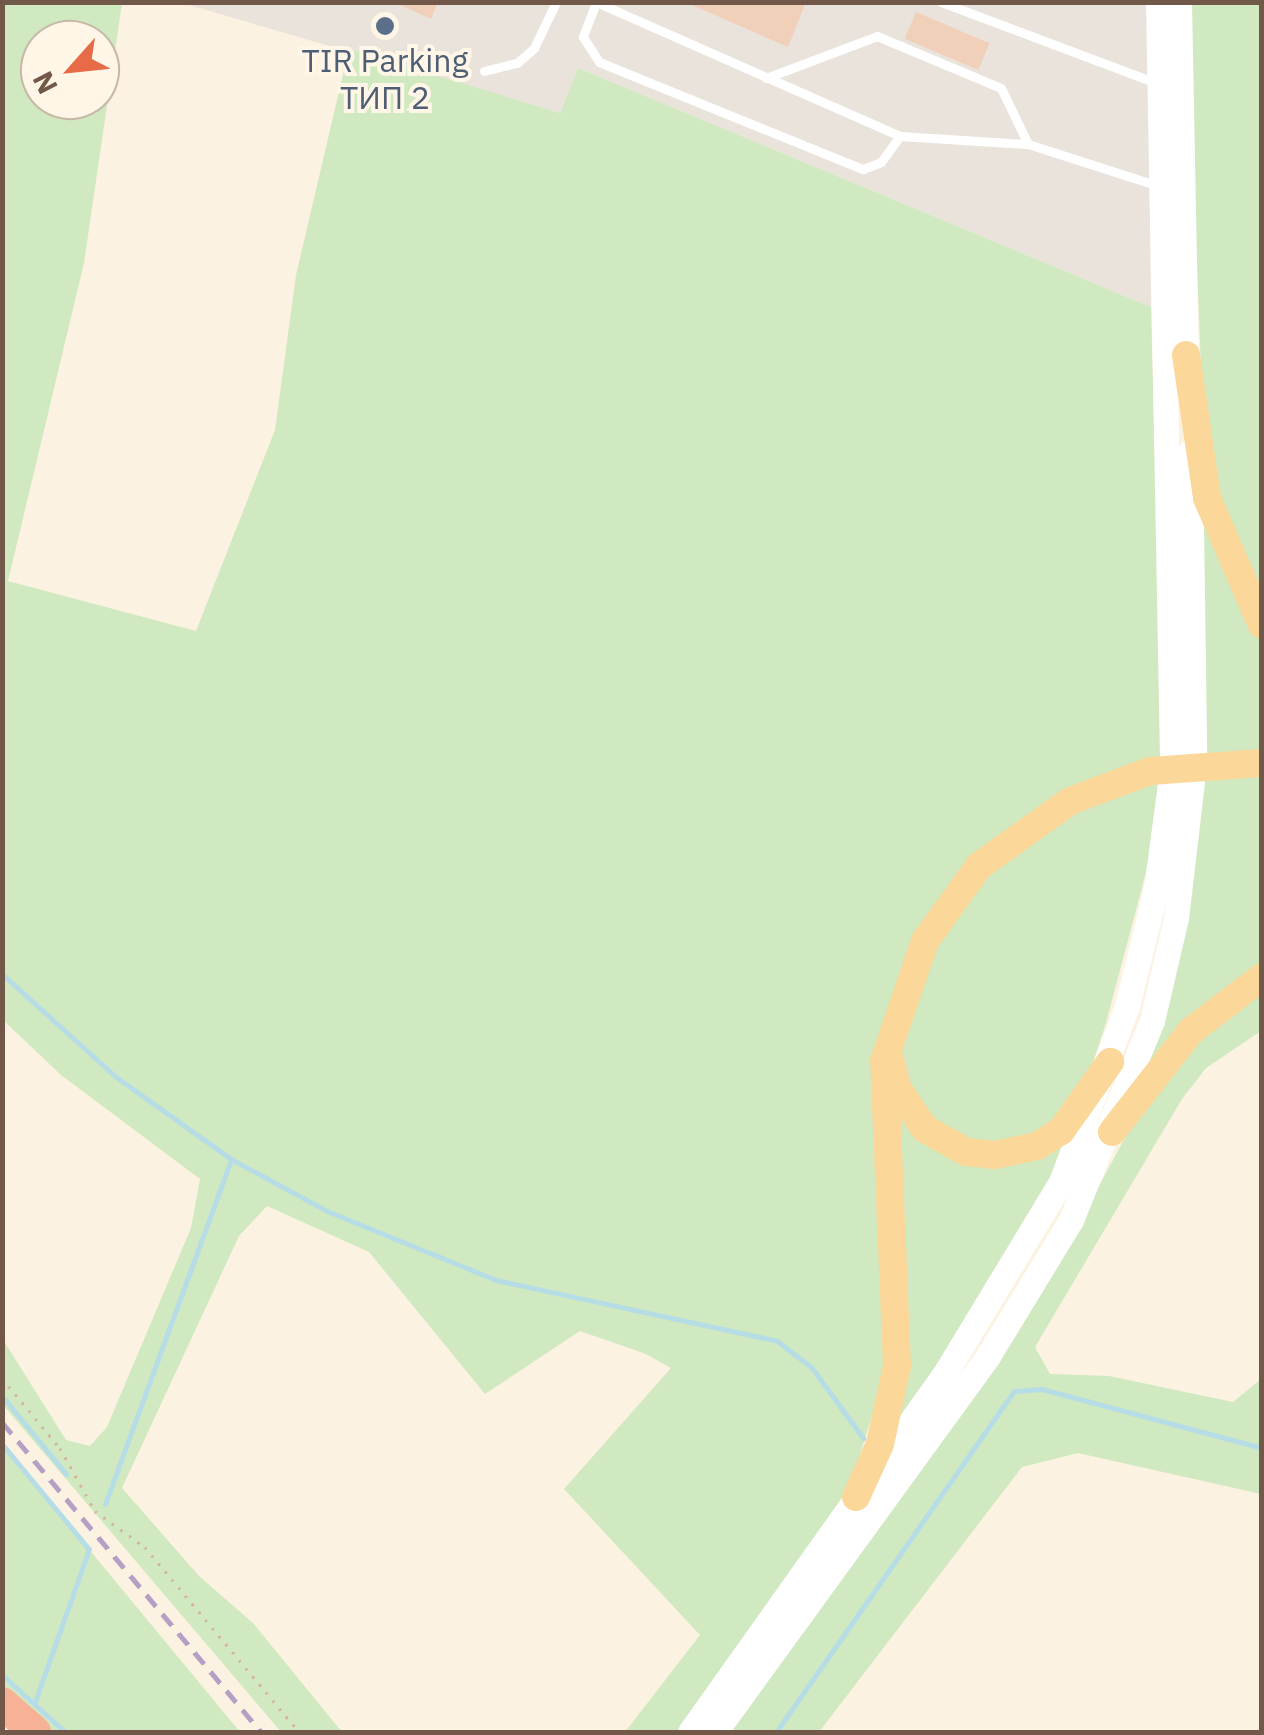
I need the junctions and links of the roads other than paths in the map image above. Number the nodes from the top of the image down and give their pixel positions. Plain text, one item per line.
1 (556, 2) edge
2 (941, 2) edge
3 (1158, 2) edge
4 (1179, 2) edge
5 (596, 4) edge
6 (484, 71) dead end
7 (766, 78) junction
8 (1169, 86) junction
9 (900, 136) junction
10 (1028, 144) junction
11 (1170, 186) junction
12 (1186, 355) junction
13 (1262, 625) edge
14 (1248, 763) edge
15 (1262, 977) edge
16 (890, 1037) junction
17 (1110, 1062) junction
18 (1112, 1132) junction
19 (856, 1497) junction
20 (2, 1702) edge
21 (35, 1732) edge
22 (690, 1732) edge
23 (714, 1732) edge

1 - 6 lane
2 - 8 lane
3 - 8 street
4 - 8 street
5 - 7 lane
5 - 9 lane
7 - 9 lane
7 - 10 lane
8 - 11 street
9 - 10 lane
10 - 11 lane
11 - 12 street
11 - 12 street
12 - 13 main road
14 - 16 main road
15 - 18 main road
16 - 17 main road
16 - 19 main road
17 - 18 street
17 - 19 street
18 - 23 street
19 - 22 street
20 - 21 highway

